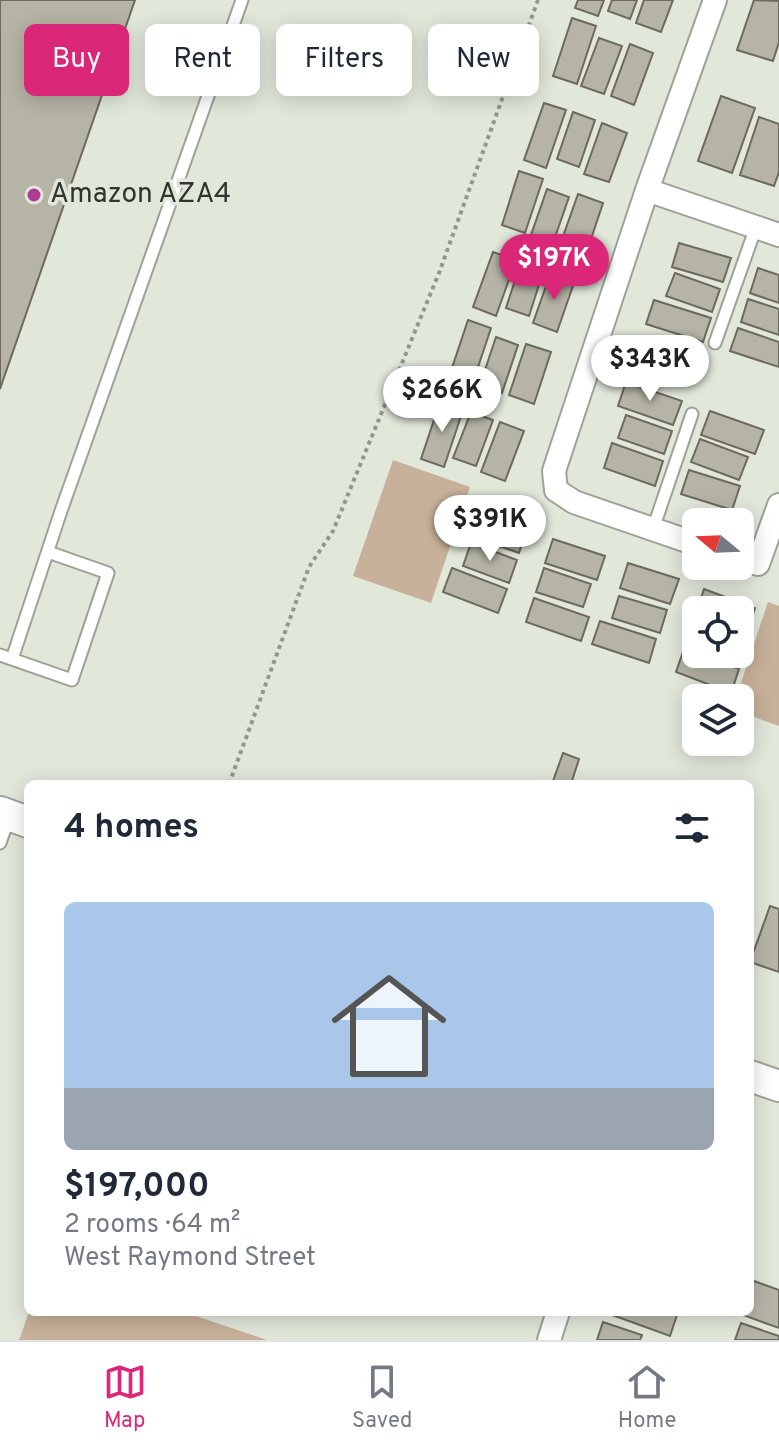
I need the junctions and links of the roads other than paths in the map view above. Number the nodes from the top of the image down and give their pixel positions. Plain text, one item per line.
1 (242, 0) edge
2 (715, 0) edge
3 (647, 190) junction
4 (756, 227) junction
5 (779, 235) edge
6 (715, 343) dead end
7 (692, 414) dead end
8 (778, 513) edge
9 (653, 529) junction
10 (682, 539) edge
11 (48, 552) junction
12 (754, 553) edge
13 (6, 657) edge
14 (754, 1077) edge
15 (779, 1086) edge
16 (557, 1316) edge
17 (549, 1340) edge

1 - 11 lane
2 - 3 street
3 - 4 street
3 - 9 street
4 - 5 street
4 - 6 lane
7 - 9 lane
8 - 12 street
9 - 10 street
11 - 13 lane
11 - 13 lane
14 - 15 main road
16 - 17 street

